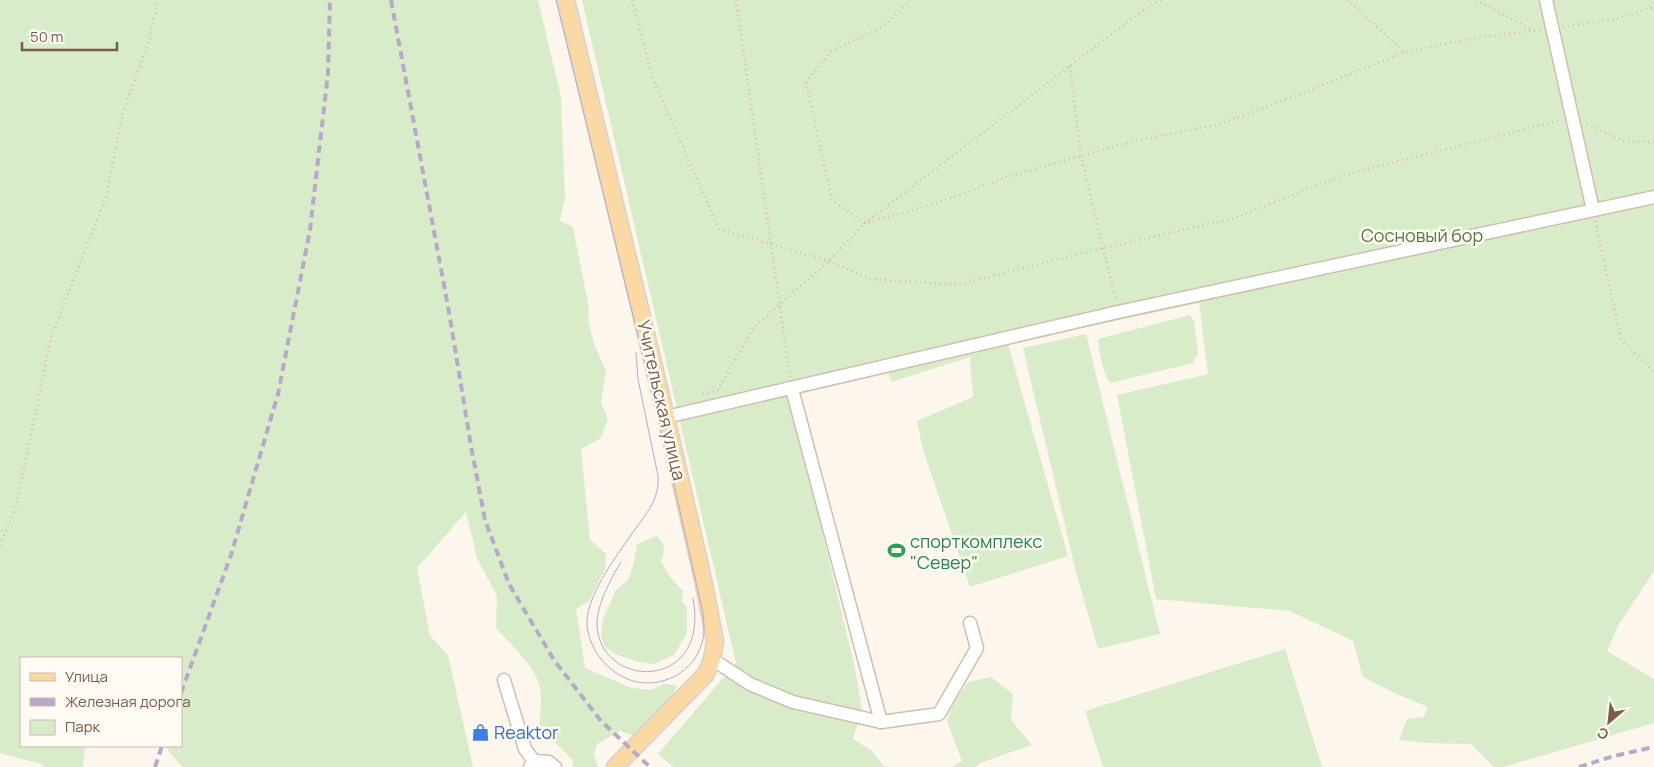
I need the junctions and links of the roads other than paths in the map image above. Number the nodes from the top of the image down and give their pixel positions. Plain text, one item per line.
1 (566, 0) edge
2 (1546, 0) edge
3 (1654, 197) edge
4 (1593, 210) junction
5 (792, 389) junction
6 (666, 417) junction
7 (970, 623) dead end
8 (712, 659) junction
9 (504, 680) dead end
10 (882, 722) junction
11 (532, 764) edge
12 (555, 767) edge
13 (615, 767) edge

1 - 6 main road, Учительская улица
2 - 4 lane
3 - 4 lane
4 - 5 lane
5 - 6 lane
5 - 10 lane
6 - 8 main road, Учительская улица
7 - 10 lane
8 - 10 lane
8 - 13 main road, Учительская улица
9 - 11 lane
11 - 12 lane

